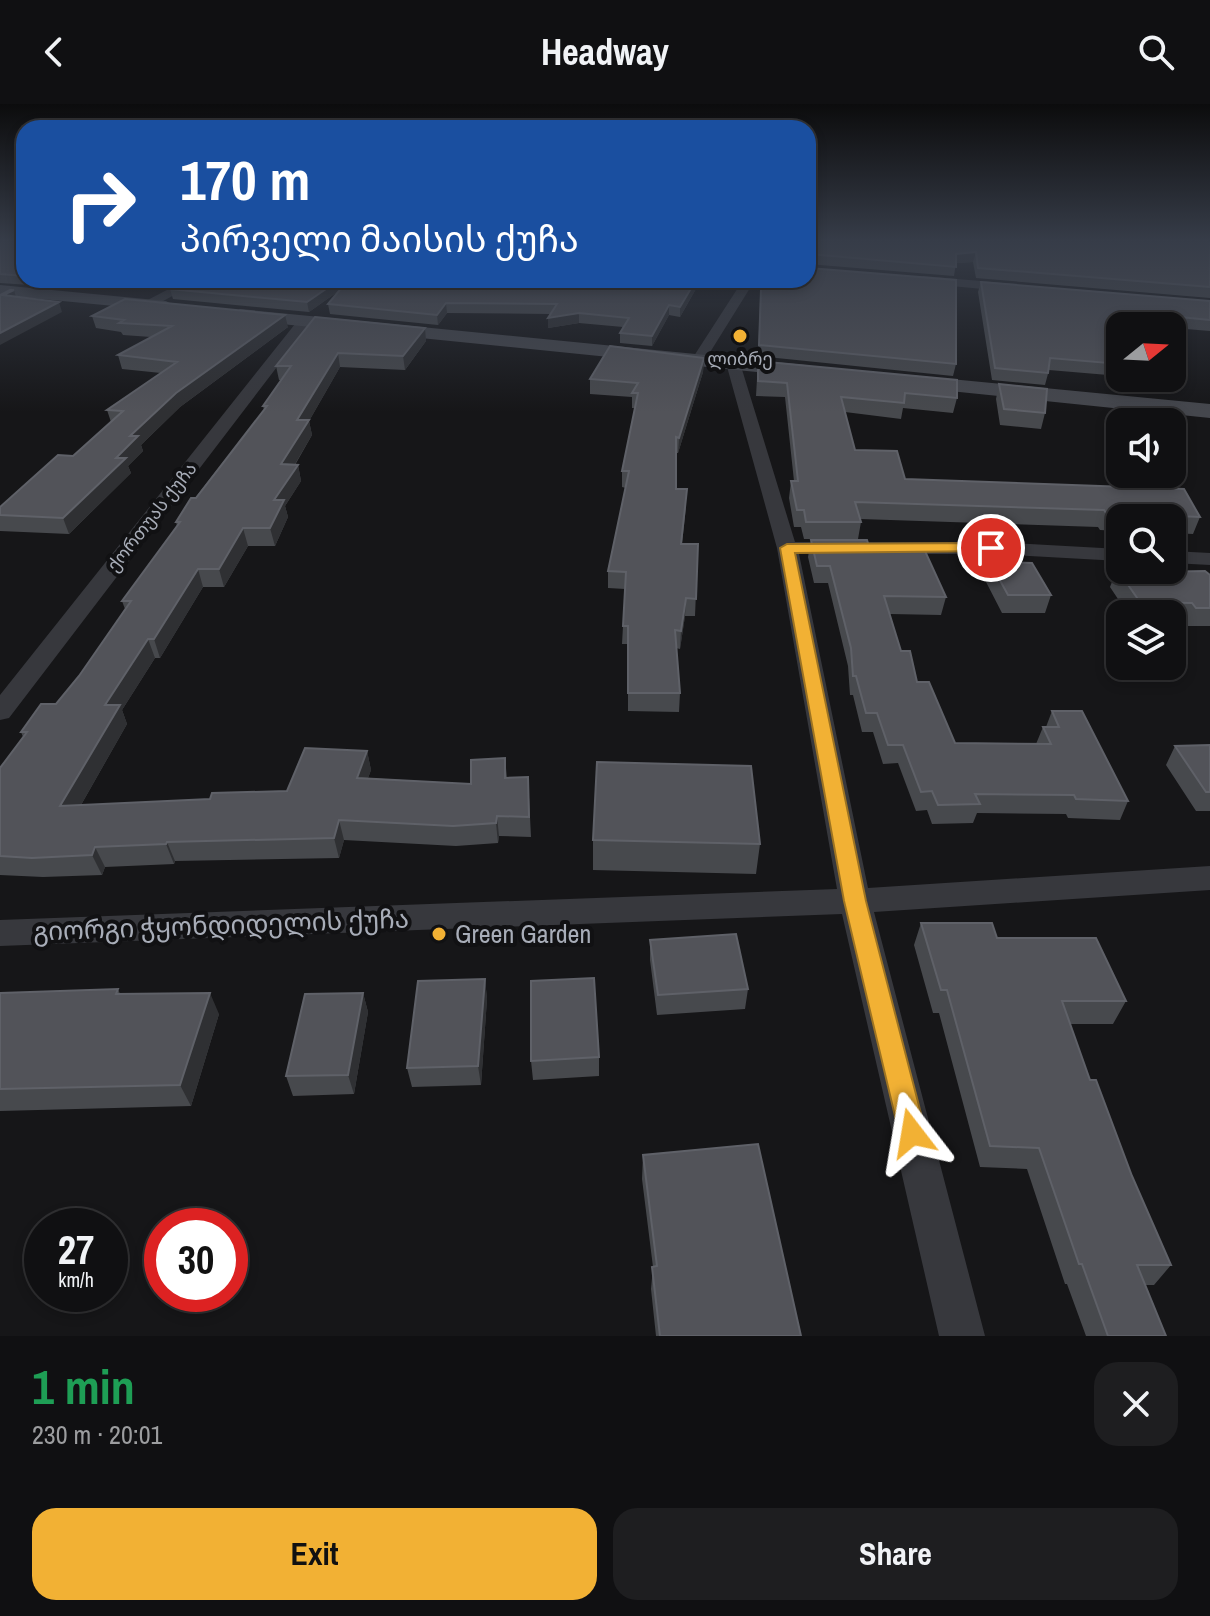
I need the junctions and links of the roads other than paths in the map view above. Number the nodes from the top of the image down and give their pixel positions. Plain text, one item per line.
1 (55, 297) edge
2 (160, 297) edge
3 (738, 297) edge
4 (147, 304) junction
5 (194, 310) edge
6 (225, 313) edge
7 (304, 322) junction
8 (699, 359) junction
9 (733, 363) junction
10 (830, 373) edge
11 (893, 380) edge
12 (1210, 411) edge
13 (787, 548) junction
14 (1106, 554) edge
15 (1186, 558) edge
16 (1210, 559) edge
17 (0, 712) edge
18 (1210, 878) edge
19 (855, 901) junction
20 (0, 933) edge
21 (962, 1336) edge

1 - 4 main road
2 - 4 street
3 - 8 street
4 - 5 main road
6 - 7 main road
7 - 8 main road
7 - 17 street, ქორთუას ქუჩა
8 - 9 main road
9 - 10 main road
9 - 13 street
11 - 12 main road
13 - 14 street
13 - 19 street
15 - 16 street
18 - 19 street, გიორგი ჭყონდიდელის ქუჩა
19 - 20 street, გიორგი ჭყონდიდელის ქუჩა
19 - 21 street

